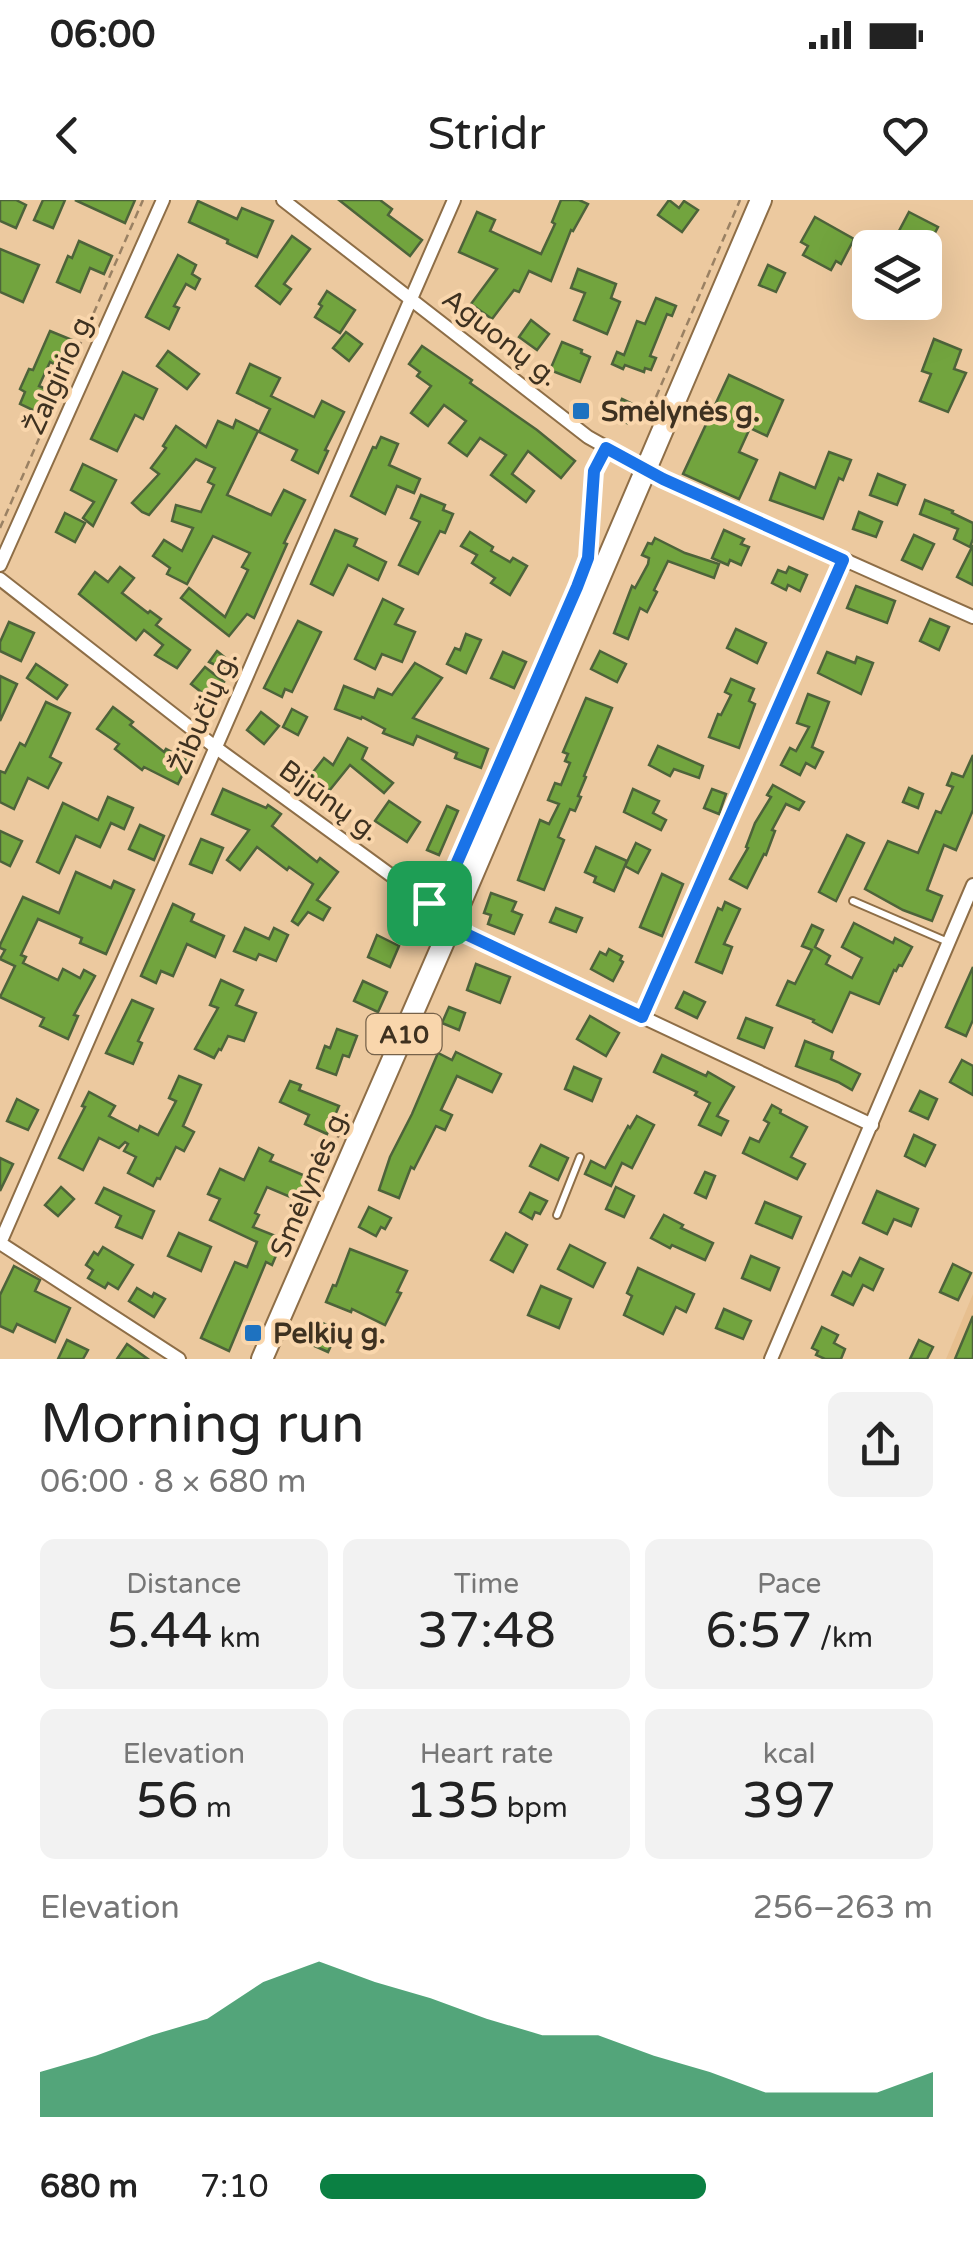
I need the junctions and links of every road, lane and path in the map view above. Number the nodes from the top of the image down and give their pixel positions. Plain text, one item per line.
1 (143, 200) edge
2 (163, 200) edge
3 (283, 200) edge
4 (454, 200) edge
5 (740, 200) edge
6 (761, 200) edge
7 (410, 298) junction
8 (653, 405) dead end
9 (606, 448) junction
10 (645, 470) junction
11 (0, 528) edge
12 (588, 558) dead end
13 (843, 560) junction
14 (0, 565) edge
15 (0, 579) edge
16 (973, 618) edge
17 (215, 747) junction
18 (475, 822) dead end
19 (973, 885) edge
20 (853, 901) dead end
21 (429, 903) junction
22 (452, 923) junction
23 (428, 936) dead end
24 (949, 942) junction
25 (642, 1017) junction
26 (347, 1117) dead end
27 (872, 1126) junction
28 (580, 1157) dead end
29 (557, 1215) dead end
30 (295, 1237) dead end
31 (179, 1359) edge
32 (262, 1359) edge
33 (771, 1359) edge

1 - 11 path
2 - 14 street, Žalgirio g.
3 - 7 street, Aguonų g.
4 - 7 street, Žibučių g.
5 - 8 path
6 - 10 highway, Smėlynės g. / A10
7 - 9 street, Aguonų g.
7 - 17 street, Žibučių g.
9 - 10 street, Aguonų g.
9 - 12 path
10 - 13 street, Aguonų g.
10 - 22 highway, Smėlynės g. / A10
13 - 16 street, Aguonų g.
13 - 25 street
15 - 17 street, Bijūnų g.
17 - 21 street, Bijūnų g.
17 - 31 street, Žibučių g.
18 - 21 path
19 - 24 street
20 - 24 lane
21 - 22 street, Bijūnų g.
21 - 23 path
22 - 25 street, Bijūnų g.
22 - 32 highway, Smėlynės g. / A10
24 - 27 street
25 - 27 street, Bijūnų g.
26 - 30 path
27 - 33 street
28 - 29 lane

